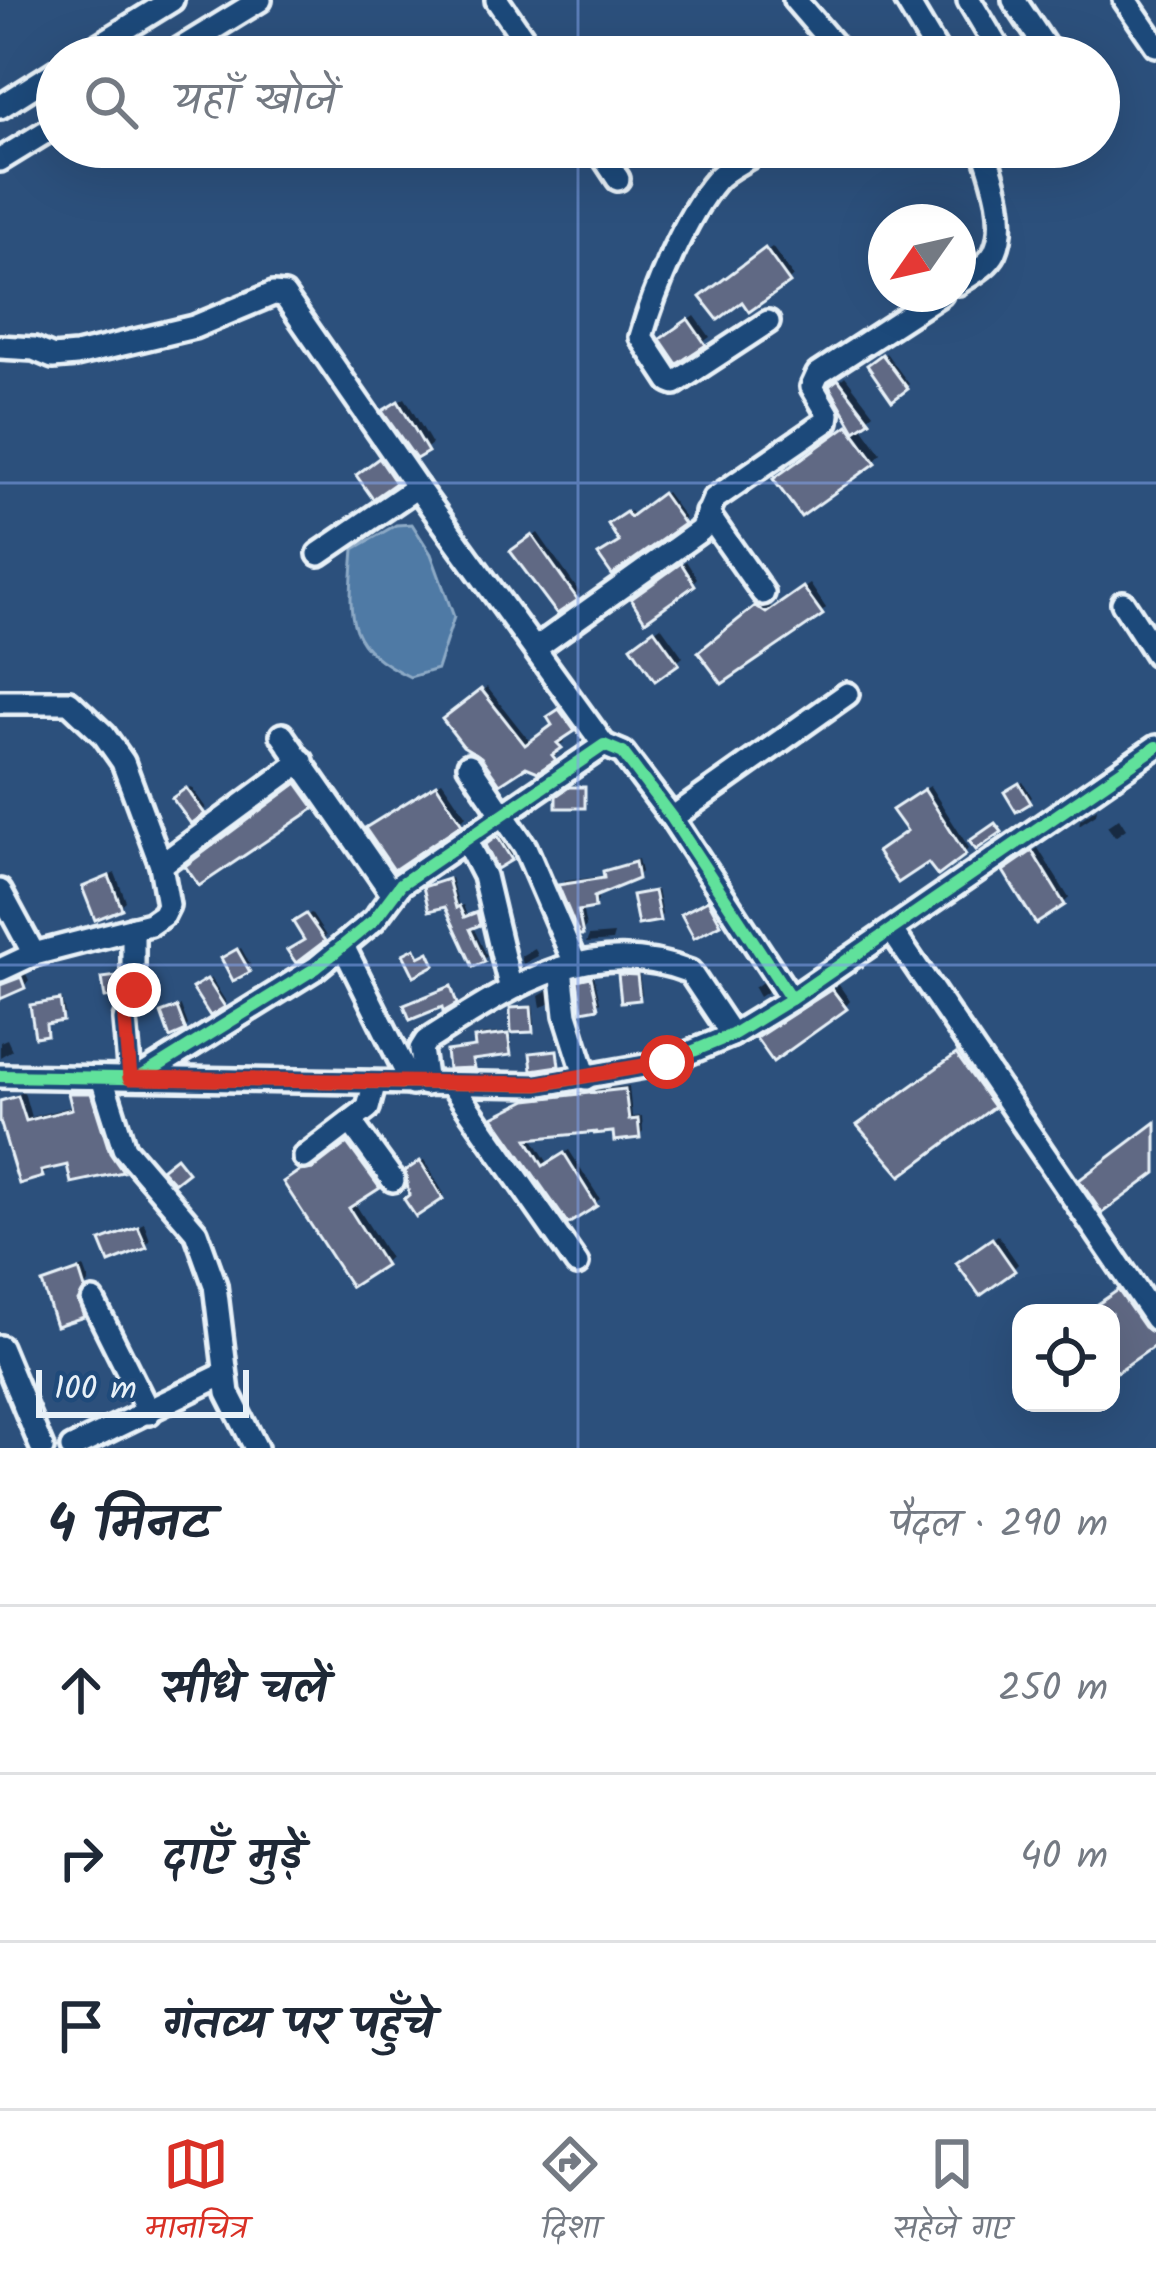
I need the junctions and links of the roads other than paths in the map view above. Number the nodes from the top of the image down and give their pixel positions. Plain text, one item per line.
1 (172, 0) edge
2 (260, 0) edge
3 (497, 0) edge
4 (795, 0) edge
5 (906, 0) edge
6 (969, 0) edge
7 (1014, 0) edge
8 (1125, 0) edge
9 (114, 36) edge
10 (201, 36) edge
11 (522, 36) edge
12 (826, 36) edge
13 (927, 36) edge
14 (990, 36) edge
15 (1038, 36) edge
16 (1156, 45) edge
17 (36, 84) edge
18 (0, 107) edge
19 (36, 138) edge
20 (0, 160) edge
21 (610, 168) edge
22 (731, 168) edge
23 (988, 168) edge
24 (618, 179) dead end
25 (976, 271) edge
26 (913, 312) edge
27 (768, 322) dead end
28 (0, 347) edge
29 (417, 488) junction
30 (707, 513) junction
31 (319, 554) dead end
32 (763, 593) dead end
33 (1123, 603) dead end
34 (536, 648) junction
35 (1156, 654) edge
36 (847, 694) dead end
37 (0, 701) edge
38 (282, 735) dead end
39 (604, 745) junction
40 (1156, 747) edge
41 (302, 761) junction
42 (469, 765) dead end
43 (505, 814) junction
44 (672, 818) junction
45 (466, 841) junction
46 (160, 865) junction
47 (0, 891) edge
48 (391, 892) junction
49 (133, 928) junction
50 (892, 931) junction
51 (343, 946) junction
52 (34, 954) junction
53 (568, 965) junction
54 (0, 970) edge
55 (511, 986) junction
56 (791, 999) junction
57 (732, 1035) junction
58 (0, 1076) edge
59 (102, 1078) junction
60 (134, 1078) junction
61 (586, 1078) junction
62 (419, 1084) junction
63 (374, 1085) junction
64 (452, 1085) junction
65 (351, 1122) junction
66 (304, 1157) dead end
67 (393, 1180) dead end
68 (577, 1264) dead end
69 (93, 1301) dead end
70 (1156, 1319) edge
71 (0, 1347) edge
72 (224, 1374) junction
73 (149, 1413) junction
74 (42, 1448) edge
75 (72, 1448) edge
76 (256, 1448) edge

1 - 9 street
2 - 10 street
3 - 11 street
4 - 12 street
5 - 13 street
6 - 14 street
7 - 15 street
8 - 16 street
17 - 18 street
19 - 20 street
21 - 24 street
22 - 27 street
23 - 25 street
26 - 30 street
28 - 29 street
29 - 31 street
29 - 34 street
30 - 32 street
30 - 34 street
33 - 35 street
34 - 39 street
36 - 44 street
37 - 46 street
38 - 41 street
39 - 43 street
39 - 44 street
40 - 50 street
41 - 46 street
41 - 48 street
42 - 43 street
43 - 45 street
43 - 53 street
44 - 56 street
45 - 48 street
45 - 55 street
46 - 49 street
47 - 52 street
48 - 51 street
49 - 52 street
49 - 60 street
50 - 56 street
50 - 70 street
51 - 60 street
51 - 62 street
52 - 54 street
53 - 55 street
53 - 57 street
53 - 61 street
55 - 62 street
56 - 57 street
57 - 61 street
58 - 59 street
59 - 60 street
59 - 72 street
60 - 63 street
61 - 64 street
62 - 63 street
62 - 64 street
63 - 65 street
64 - 68 street
65 - 66 street
65 - 67 street
69 - 73 street
71 - 74 street
72 - 73 street
72 - 76 street
73 - 75 street

